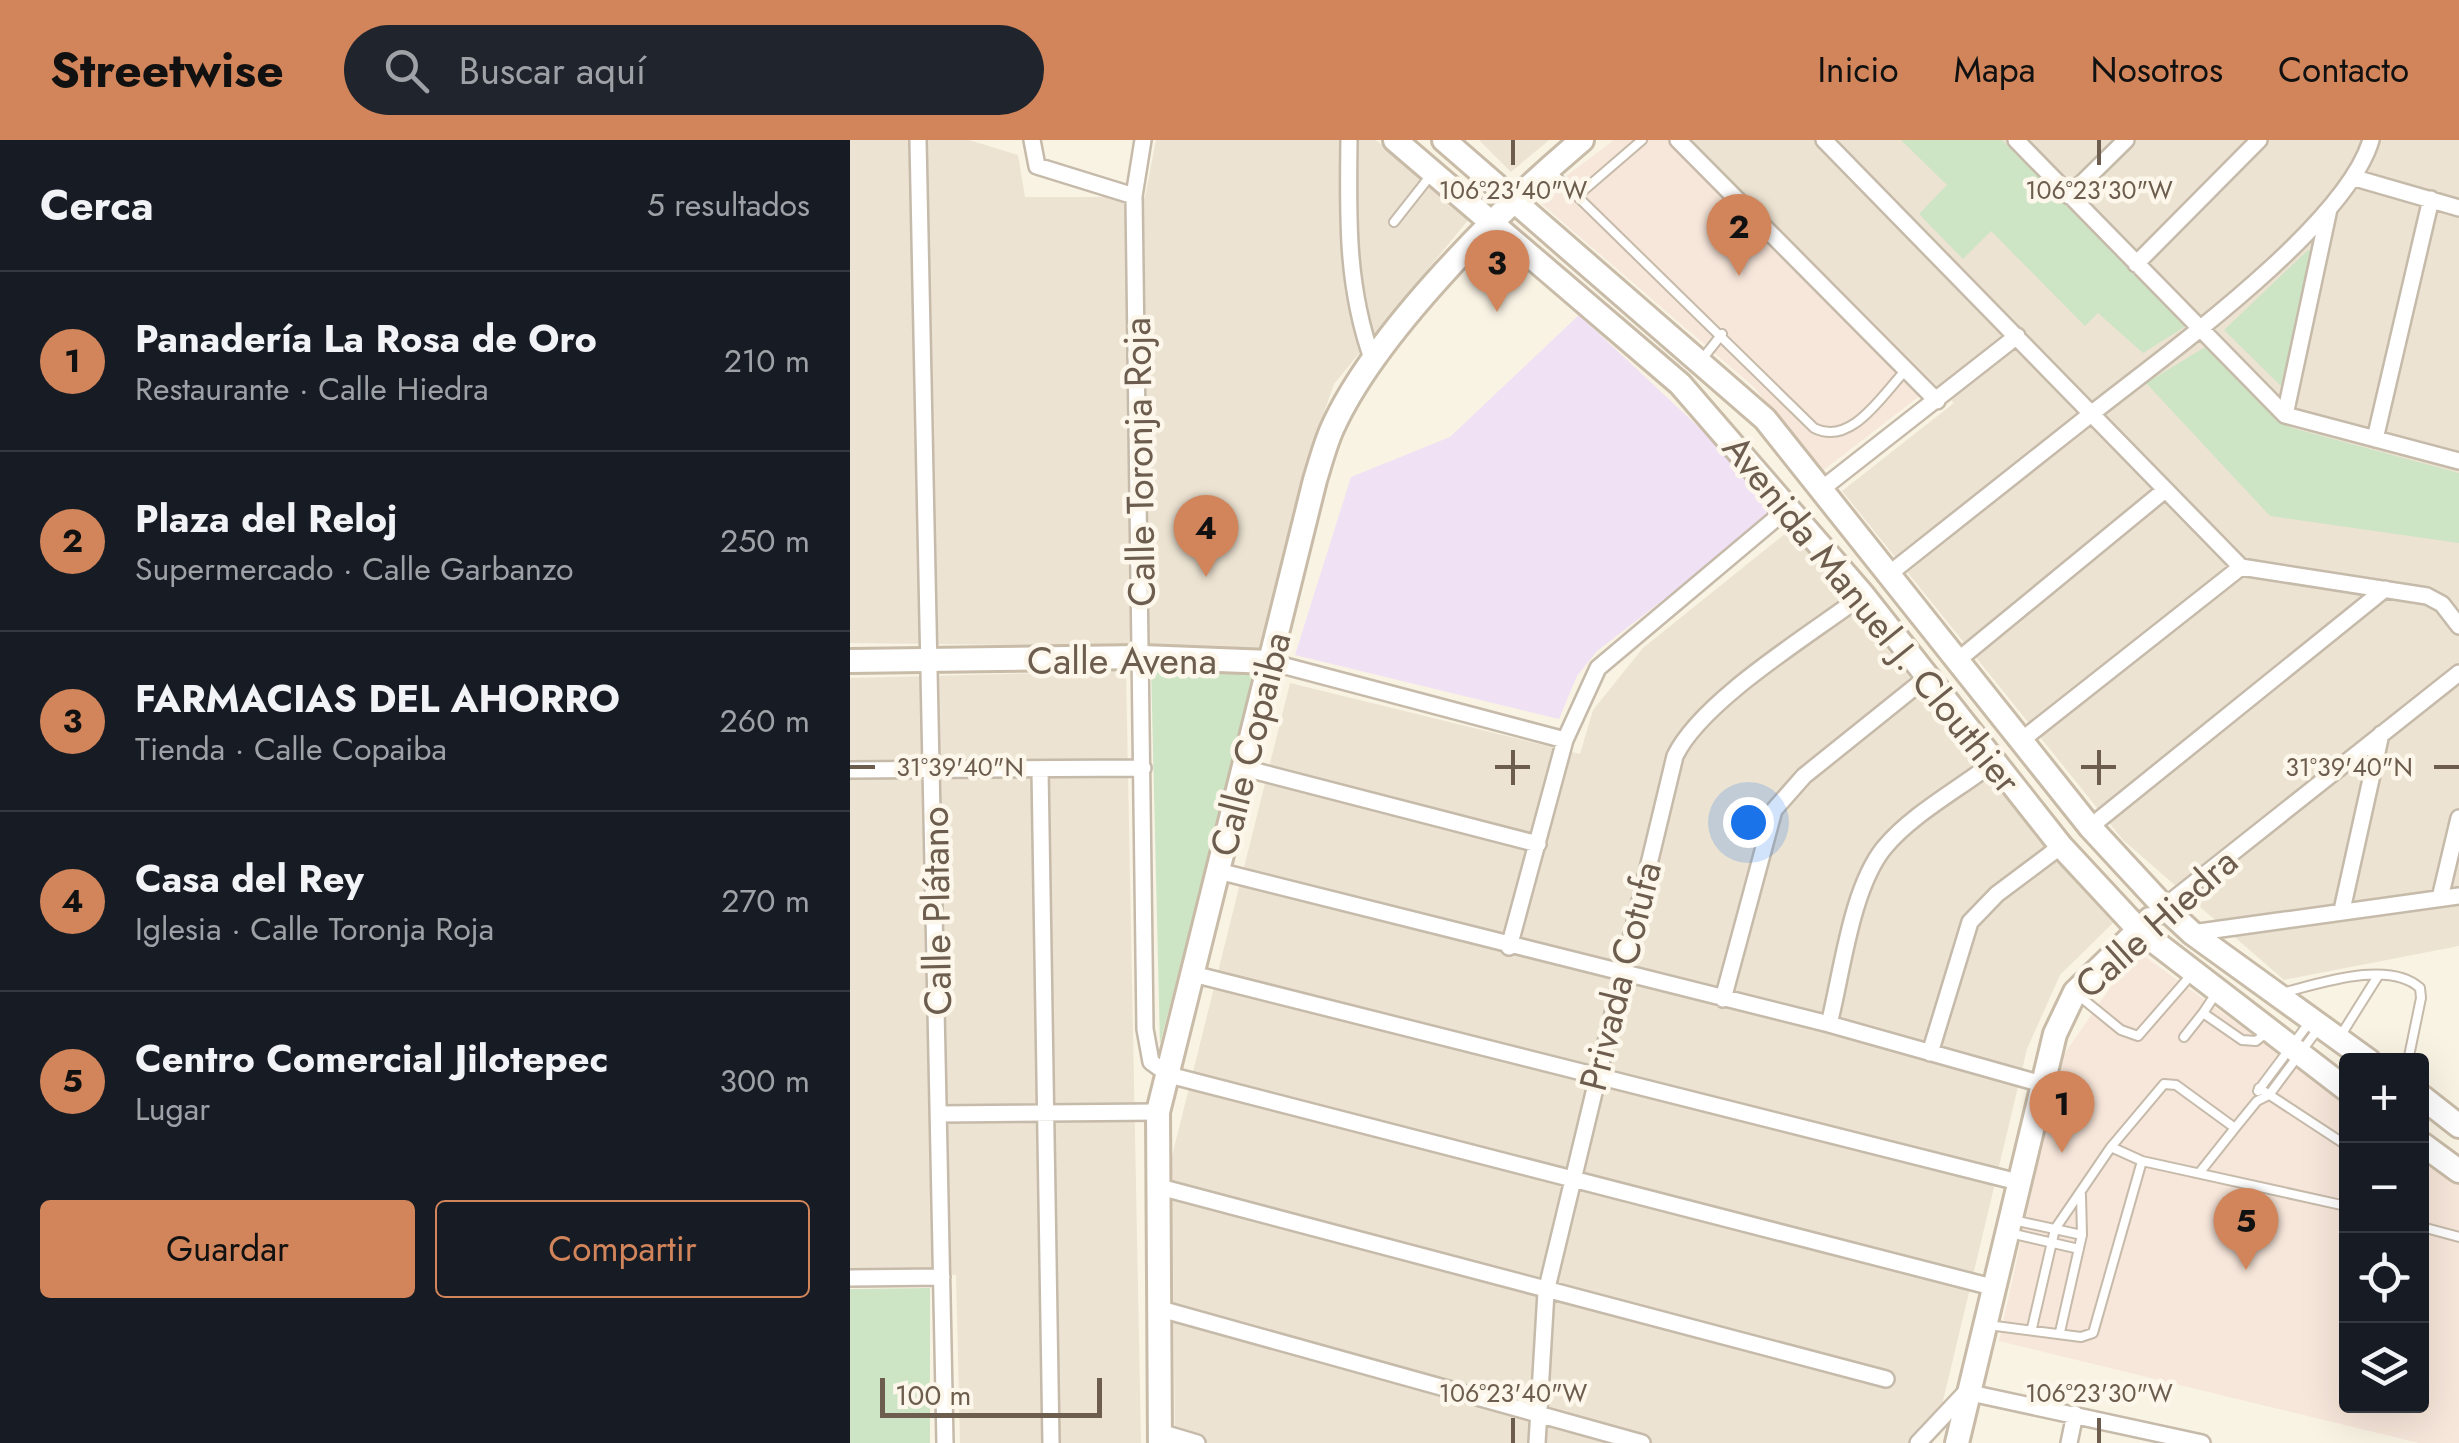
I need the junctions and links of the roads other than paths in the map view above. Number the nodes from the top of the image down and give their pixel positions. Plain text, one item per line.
1 (918, 140) edge
2 (1032, 140) edge
3 (1144, 140) edge
4 (1349, 140) edge
5 (1395, 140) edge
6 (1444, 140) edge
7 (1582, 140) edge
8 (1642, 140) edge
9 (1678, 140) edge
10 (1824, 140) edge
11 (2016, 140) edge
12 (2126, 140) edge
13 (2260, 140) edge
14 (2370, 140) edge
15 (1548, 168) junction
16 (1433, 172) junction
17 (2355, 178) junction
18 (1134, 196) junction
19 (1577, 196) junction
20 (2069, 196) junction
21 (1510, 200) junction
22 (2431, 200) junction
23 (2459, 208) edge
24 (2329, 209) junction
25 (1394, 222) dead end
26 (1491, 222) junction
27 (2136, 264) junction
28 (2200, 331) junction
29 (1722, 334) junction
30 (2017, 336) junction
31 (1373, 360) junction
32 (1702, 360) junction
33 (1905, 371) junction
34 (1680, 384) junction
35 (1937, 401) junction
36 (2090, 414) junction
37 (2284, 414) junction
38 (2375, 439) junction
39 (2459, 461) edge
40 (1823, 488) junction
41 (2165, 490) junction
42 (1787, 509) junction
43 (2241, 567) junction
44 (1889, 574) junction
45 (2386, 588) junction
46 (1862, 595) junction
47 (2459, 626) edge
48 (1142, 657) junction
49 (929, 660) junction
50 (1958, 660) junction
51 (850, 661) edge
52 (1270, 662) junction
53 (2459, 672) edge
54 (1926, 678) junction
55 (2381, 734) junction
56 (2023, 739) junction
57 (1565, 740) junction
58 (1994, 762) junction
59 (1143, 768) junction
60 (1244, 768) junction
61 (1040, 769) junction
62 (850, 770) edge
63 (933, 770) junction
64 (2459, 818) edge
65 (2090, 826) junction
66 (1538, 844) junction
67 (2061, 846) junction
68 (1218, 871) junction
69 (2459, 896) edge
70 (2440, 898) junction
71 (2164, 907) junction
72 (2342, 910) junction
73 (2138, 928) junction
74 (2192, 933) junction
75 (1509, 947) junction
76 (2193, 972) junction
77 (1193, 974) junction
78 (1621, 974) junction
79 (2378, 976) junction
80 (2218, 991) junction
81 (2074, 992) junction
82 (2277, 994) junction
83 (1723, 999) junction
84 (2203, 1013) junction
85 (1829, 1024) junction
86 (2323, 1028) junction
87 (2270, 1031) junction
88 (2184, 1037) dead end
89 (2296, 1051) junction
90 (1930, 1052) junction
91 (2359, 1053) edge
92 (2409, 1053) edge
93 (1169, 1075) junction
94 (1595, 1075) junction
95 (2339, 1083) edge
96 (2042, 1084) junction
97 (2258, 1088) junction
98 (2269, 1094) junction
99 (2257, 1101) junction
100 (2429, 1102) edge
101 (1158, 1112) junction
102 (1046, 1113) junction
103 (940, 1114) junction
104 (2459, 1126) edge
105 (2235, 1128) junction
106 (2343, 1143) edge
107 (2111, 1147) junction
108 (2429, 1156) edge
109 (2142, 1161) junction
110 (2459, 1171) edge
111 (2200, 1172) junction
112 (1570, 1180) junction
113 (2018, 1182) junction
114 (1156, 1186) junction
115 (2081, 1194) junction
116 (2339, 1204) edge
117 (2008, 1226) junction
118 (2054, 1229) junction
119 (2429, 1229) edge
120 (2082, 1235) junction
121 (2459, 1237) edge
122 (2052, 1242) junction
123 (2078, 1249) junction
124 (942, 1277) junction
125 (850, 1278) edge
126 (1992, 1288) junction
127 (1546, 1292) junction
128 (1158, 1308) junction
129 (1983, 1325) junction
130 (2032, 1328) junction
131 (2060, 1332) junction
132 (1886, 1378) dead end
133 (1966, 1392) junction
134 (2075, 1414) junction
135 (1537, 1415) junction
136 (1160, 1438) edge
137 (2169, 1439) edge
138 (945, 1443) edge
139 (1050, 1443) edge
140 (1197, 1443) edge
141 (1537, 1443) edge
142 (1642, 1443) edge
143 (1918, 1443) edge
144 (1958, 1443) edge
145 (2070, 1443) edge
146 (2202, 1443) edge

1 - 49 street, Calle Plátano
2 - 18 street
3 - 18 street, Calle Toronja Roja
4 - 31 street
5 - 16 main road, Avenida Manuel J. Clouthier
6 - 21 main road, Avenida Manuel J. Clouthier
7 - 15 main road, Calle Copaiba
8 - 19 lane
9 - 33 street
10 - 30 street
11 - 20 street
12 - 20 street
13 - 27 street
14 - 17 street
15 - 19 lane
15 - 21 main road, Calle Copaiba
16 - 25 lane
16 - 26 main road, Avenida Manuel J. Clouthier
17 - 22 street
17 - 24 street
18 - 48 street, Calle Toronja Roja
19 - 29 lane
20 - 27 street
21 - 26 main road, Calle Copaiba
21 - 32 main road, Avenida Manuel J. Clouthier
22 - 23 street
22 - 38 street
24 - 28 street
24 - 37 street
26 - 31 main road, Calle Copaiba
26 - 34 main road, Avenida Manuel J. Clouthier
27 - 28 street
28 - 36 street
28 - 37 street
29 - 32 lane
29 - 33 lane
30 - 35 street
30 - 36 street
31 - 52 main road, Calle Copaiba
32 - 34 main road
32 - 40 main road, Avenida Manuel J. Clouthier
33 - 35 street
34 - 42 main road, Avenida Manuel J. Clouthier
35 - 40 street
36 - 41 street
36 - 44 street
37 - 38 street
38 - 39 street
40 - 44 main road, Avenida Manuel J. Clouthier
41 - 43 street
41 - 50 street
42 - 46 main road, Avenida Manuel J. Clouthier
42 - 57 street
43 - 45 street
43 - 56 street
44 - 50 main road, Avenida Manuel J. Clouthier
45 - 47 street
45 - 65 street
46 - 54 main road, Avenida Manuel J. Clouthier
46 - 78 street, Privada Cotufa
48 - 49 main road, Calle Avena
48 - 52 main road, Calle Avena
48 - 59 street, Calle Toronja Roja
49 - 51 main road, Calle Avena
49 - 63 street, Calle Plátano
50 - 56 main road, Avenida Manuel J. Clouthier
52 - 57 street, Calle Avena
52 - 60 main road, Calle Copaiba
53 - 55 street, Calle Hiedra
54 - 58 main road, Avenida Manuel J. Clouthier
54 - 83 street
55 - 71 street, Calle Hiedra
55 - 72 street
56 - 65 main road, Avenida Manuel J. Clouthier
57 - 66 street
58 - 67 main road, Avenida Manuel J. Clouthier
58 - 85 street
59 - 61 street
59 - 93 street, Calle Toronja Roja
60 - 66 street
60 - 68 main road, Calle Copaiba
61 - 63 street
61 - 102 street
62 - 63 street
63 - 103 street, Calle Plátano
64 - 70 street
65 - 71 main road, Avenida Manuel J. Clouthier
66 - 75 street
67 - 73 main road, Avenida Manuel J. Clouthier
67 - 90 street
68 - 75 street
68 - 77 main road, Calle Copaiba
69 - 70 street
70 - 72 street
71 - 73 main road, Calle Hiedra
71 - 74 main road, Avenida Manuel J. Clouthier
72 - 74 street
73 - 76 main road, Avenida Manuel J. Clouthier
73 - 81 main road, Calle Hiedra
74 - 82 main road, Avenida Manuel J. Clouthier
75 - 78 street
76 - 80 main road, Avenida Manuel J. Clouthier
76 - 81 lane
77 - 93 main road, Calle Copaiba
77 - 94 street
78 - 83 street
78 - 94 street, Privada Cotufa
79 - 82 lane
79 - 86 lane
79 - 92 lane
80 - 84 lane
80 - 87 main road, Avenida Manuel J. Clouthier
81 - 96 main road, Calle Hiedra
82 - 86 main road, Avenida Manuel J. Clouthier
83 - 85 street
84 - 87 lane
84 - 88 lane
85 - 90 street
86 - 89 lane
86 - 91 main road, Avenida Manuel J. Clouthier
87 - 89 main road, Avenida Manuel J. Clouthier
89 - 95 main road, Avenida Manuel J. Clouthier
89 - 97 lane
89 - 98 lane
90 - 96 street
93 - 101 main road, Calle Copaiba
93 - 112 street
94 - 112 street, Privada Cotufa
94 - 113 street
96 - 113 main road, Calle Hiedra
97 - 98 lane
97 - 99 lane
98 - 99 lane
98 - 106 lane
99 - 105 lane
100 - 104 main road
101 - 102 street
101 - 114 main road, Calle Copaiba
102 - 103 street
102 - 139 street
103 - 124 street, Calle Plátano
105 - 107 lane
105 - 111 lane
107 - 109 lane
107 - 115 lane
108 - 110 main road
109 - 111 lane
109 - 131 lane
111 - 116 lane
112 - 126 street
112 - 127 street, Privada Cotufa
113 - 117 main road, Calle Hiedra
114 - 127 street
114 - 128 main road, Calle Copaiba
115 - 118 lane
115 - 120 lane
117 - 118 lane
117 - 122 lane
117 - 126 main road, Calle Hiedra
118 - 120 lane
118 - 122 lane
119 - 121 lane
120 - 123 lane
122 - 123 lane
122 - 130 lane
123 - 131 lane
124 - 125 street
124 - 138 street, Calle Plátano
126 - 129 main road, Calle Hiedra
127 - 132 street
127 - 135 street, Privada Cotufa
128 - 135 street
128 - 136 main road, Calle Copaiba
129 - 130 lane
129 - 133 main road, Calle Hiedra
130 - 131 lane
133 - 134 street
133 - 143 street
133 - 144 main road, Calle Hiedra
134 - 137 street
134 - 145 street
135 - 141 street, Privada Cotufa
135 - 142 street
136 - 140 street
137 - 146 street

